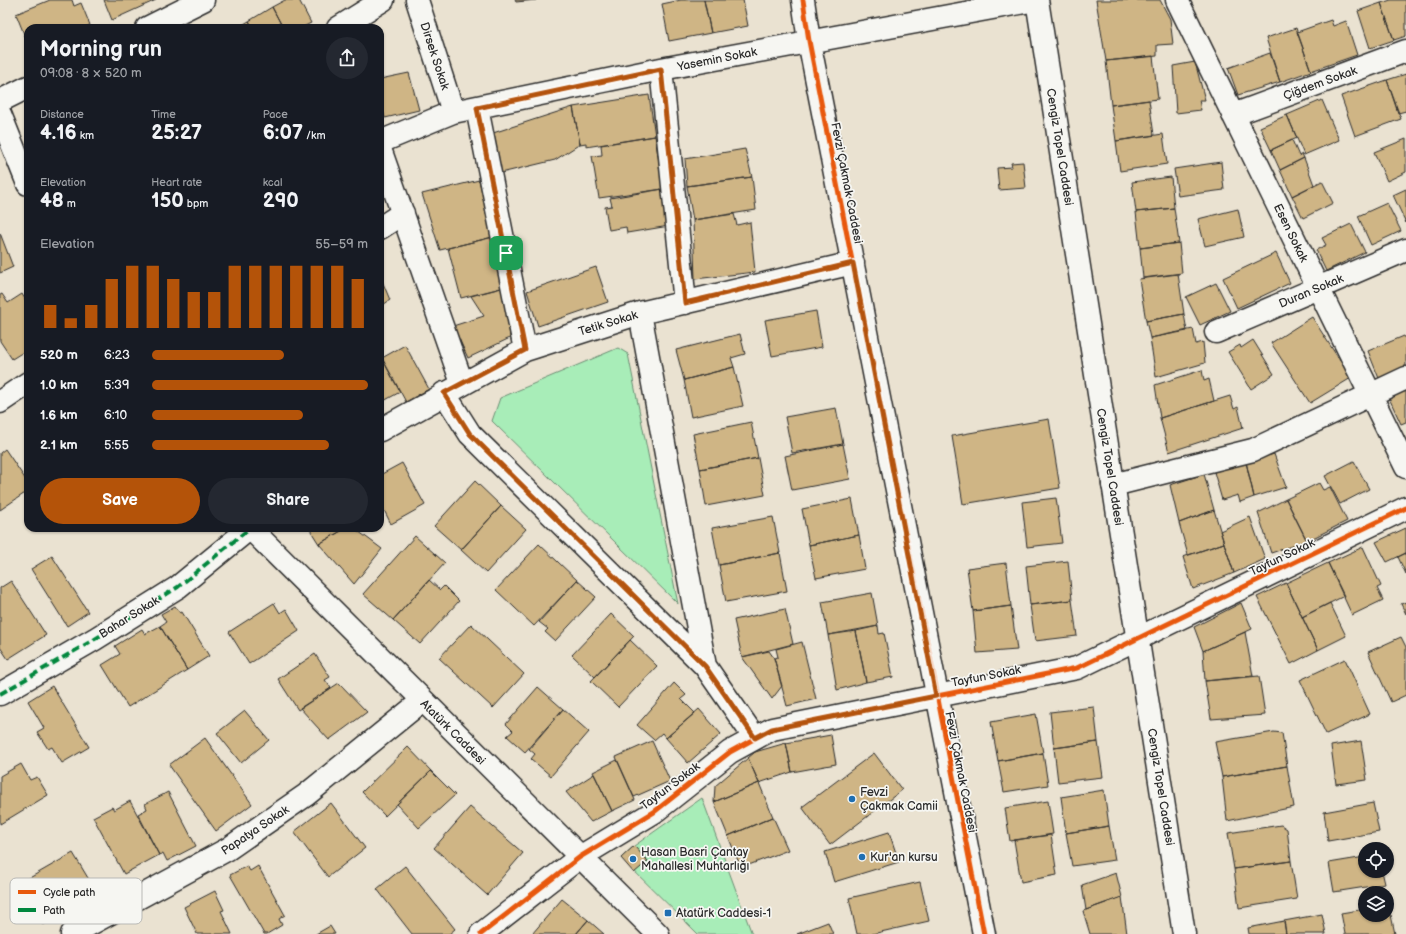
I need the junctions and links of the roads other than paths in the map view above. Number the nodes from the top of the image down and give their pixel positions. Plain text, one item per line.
1 (203, 0) edge
2 (383, 0) edge
3 (417, 0) edge
4 (804, 0) edge
5 (1037, 0) edge
6 (1176, 0) edge
7 (155, 24) edge
8 (344, 24) edge
9 (809, 42) junction
10 (1406, 51) edge
11 (661, 69) junction
12 (24, 89) edge
13 (0, 101) edge
14 (477, 108) junction
15 (453, 112) junction
16 (0, 115) edge
17 (1233, 115) junction
18 (384, 140) edge
19 (384, 160) edge
20 (24, 174) edge
21 (403, 212) junction
22 (384, 225) edge
23 (1406, 250) edge
24 (853, 263) junction
25 (1318, 288) junction
26 (685, 303) junction
27 (640, 313) junction
28 (1216, 332) dead end
29 (525, 350) junction
30 (1406, 378) edge
31 (24, 386) edge
32 (453, 388) junction
33 (1371, 395) junction
34 (0, 402) edge
35 (384, 428) edge
36 (1406, 467) edge
37 (1113, 485) junction
38 (1406, 508) edge
39 (245, 532) edge
40 (254, 532) edge
41 (1137, 639) junction
42 (705, 666) junction
43 (0, 694) edge
44 (936, 696) junction
45 (422, 701) junction
46 (755, 738) junction
47 (580, 857) junction
48 (142, 896) edge
49 (90, 924) edge
50 (72, 934) edge
51 (481, 934) edge
52 (658, 934) edge
53 (984, 934) edge
54 (1184, 934) edge

1 - 7 street
2 - 8 street
3 - 15 street, Dirsek Sokak
4 - 9 street, Fevzi Çakmak Caddesi
5 - 9 street, Yasemin Sokak
5 - 37 street, Cengiz Topel Caddesi
6 - 17 street, Esen Sokak
9 - 11 street, Yasemin Sokak
9 - 24 street, Fevzi Çakmak Caddesi
10 - 17 street, Çiğdem Sokak
11 - 14 street, Yasemin Sokak
11 - 26 street
12 - 13 street
14 - 15 street, Yasemin Sokak
14 - 29 street
15 - 18 street, Yasemin Sokak
16 - 20 street
17 - 25 street, Esen Sokak
19 - 21 street
21 - 22 street
21 - 32 street
23 - 25 street, Duran Sokak
24 - 26 street, Tetik Sokak
24 - 44 street, Fevzi Çakmak Caddesi
25 - 28 street, Duran Sokak
25 - 33 street, Esen Sokak
26 - 27 street, Tetik Sokak
27 - 29 street, Tetik Sokak
27 - 42 street
29 - 32 street, Tetik Sokak
30 - 33 street
31 - 34 street
32 - 35 street, Tetik Sokak
32 - 42 street
33 - 36 street, Esen Sokak
33 - 37 street
37 - 41 street, Cengiz Topel Caddesi
38 - 41 street, Tayfun Sokak
39 - 43 street, Bahar Sokak
40 - 45 street, Atatürk Caddesi
41 - 44 street, Tayfun Sokak
41 - 54 street, Cengiz Topel Caddesi
42 - 46 street
44 - 46 street, Tayfun Sokak
44 - 53 street, Fevzi Çakmak Caddesi
45 - 47 street, Atatürk Caddesi
45 - 48 street, Papatya Sokak
46 - 47 street, Tayfun Sokak
47 - 51 street, Tayfun Sokak
47 - 52 street, Atatürk Caddesi
49 - 50 street, Papatya Sokak

